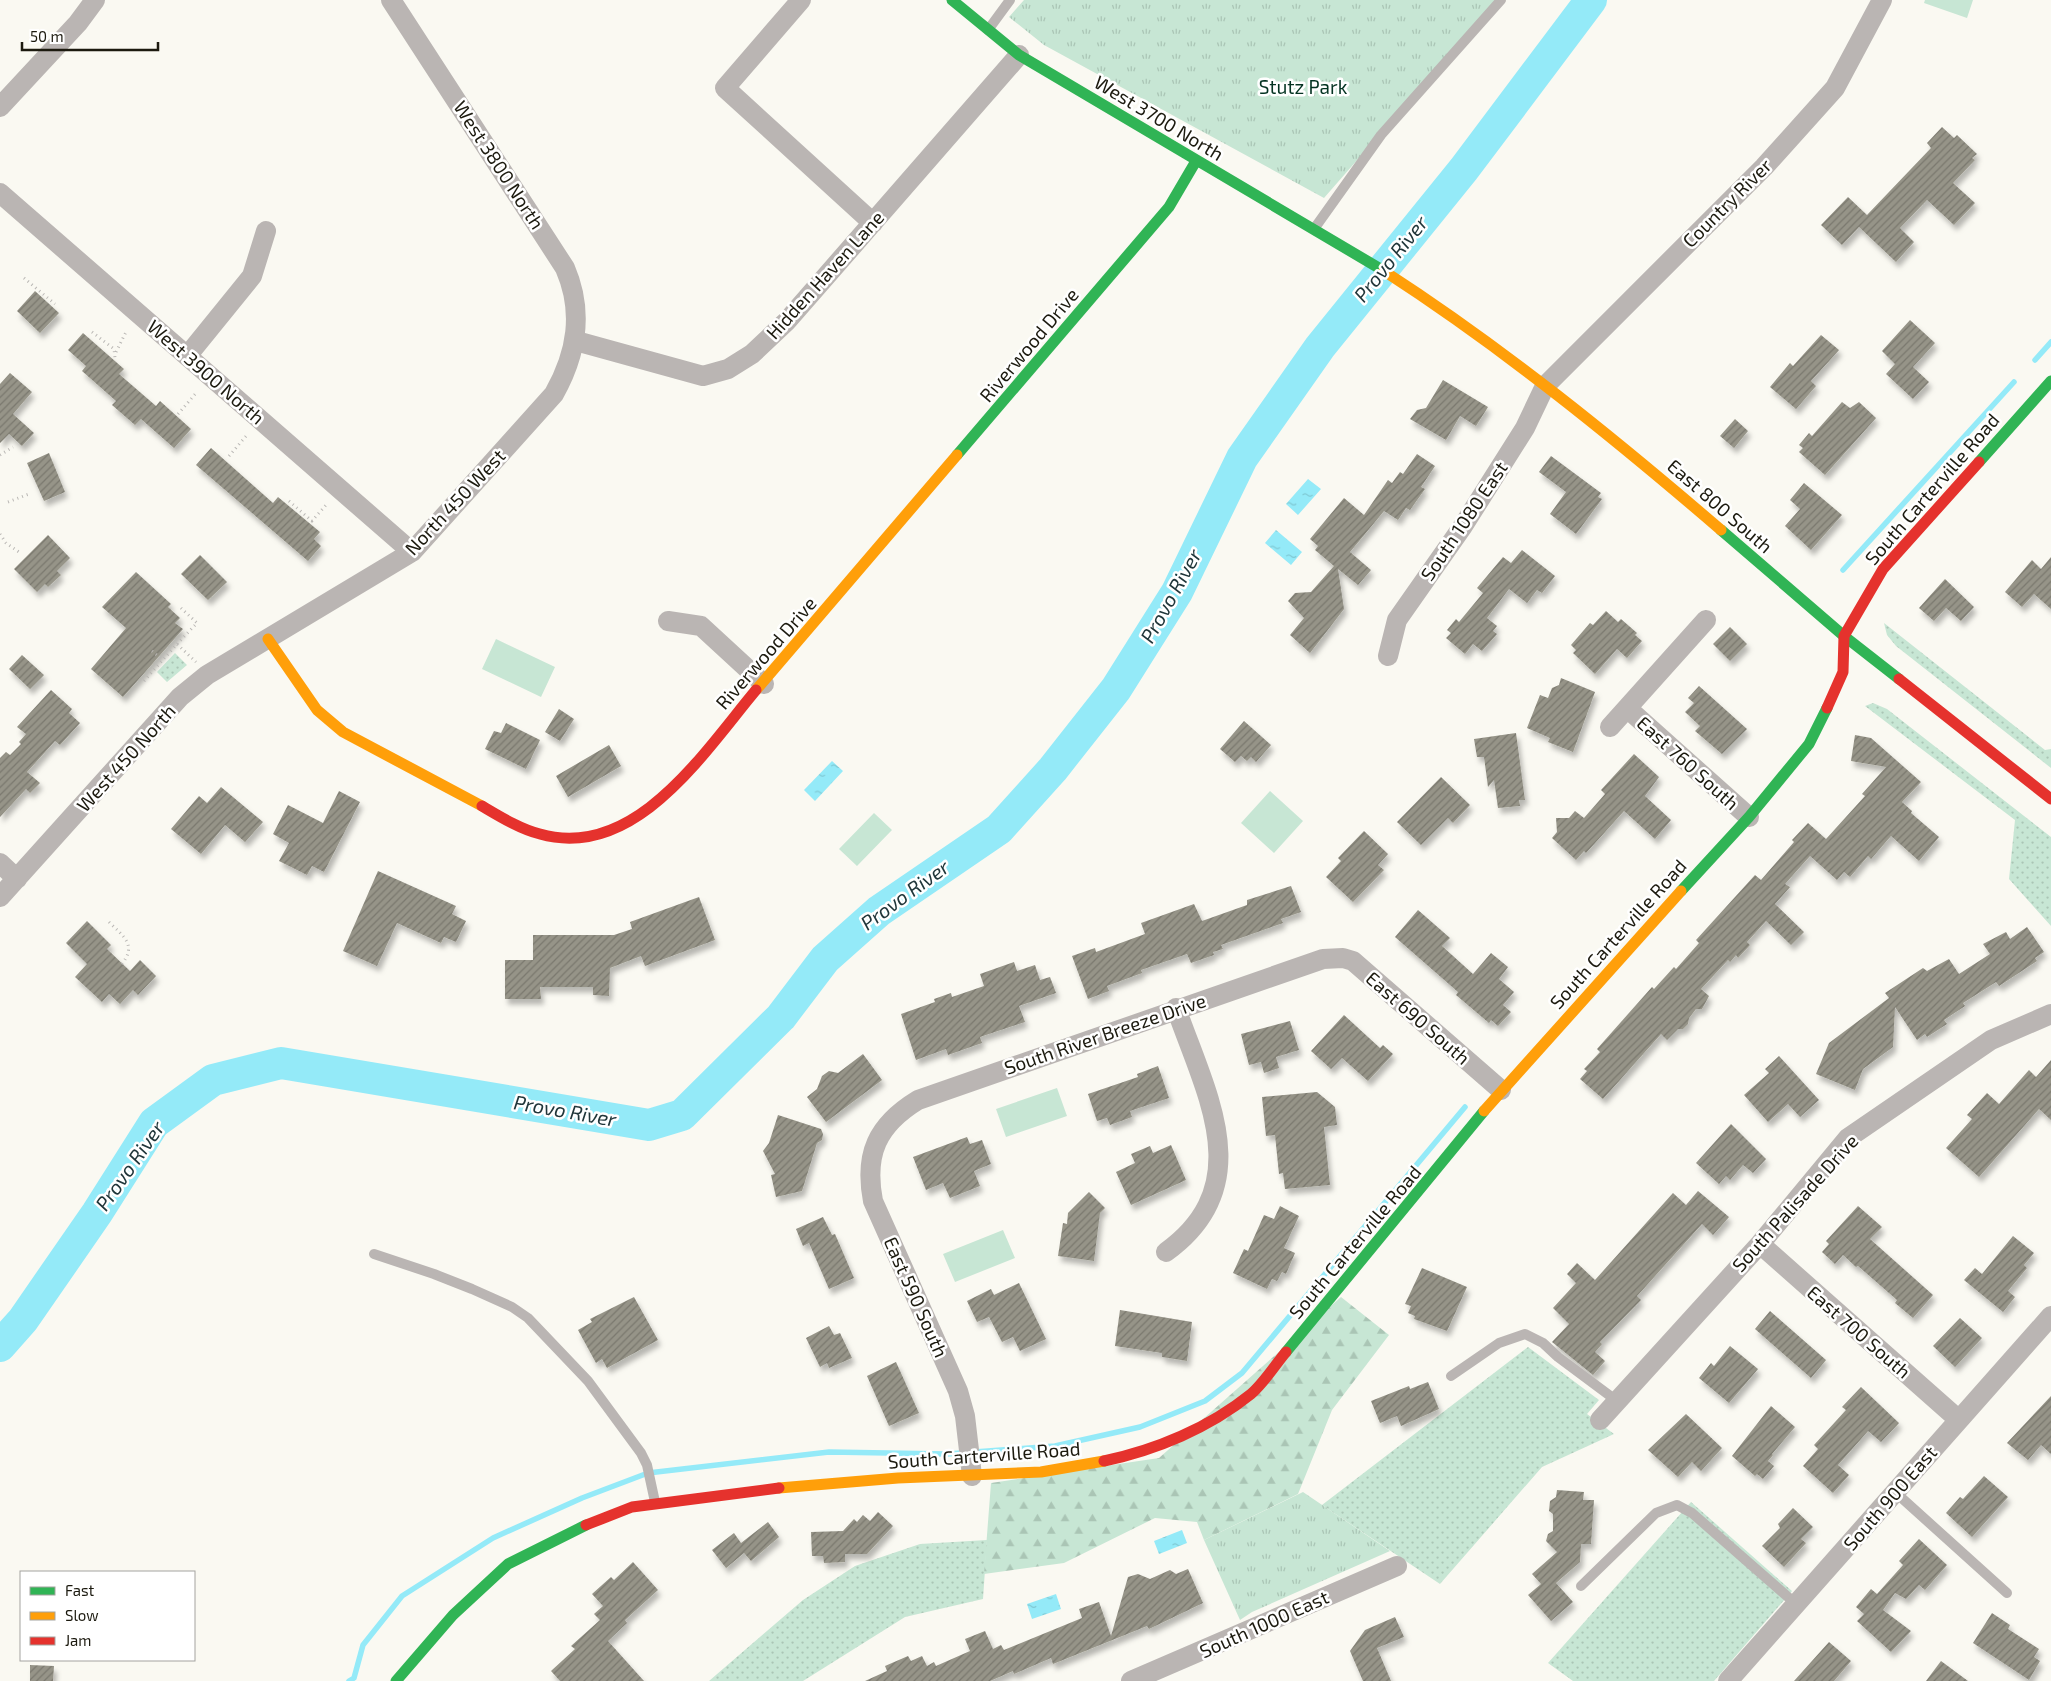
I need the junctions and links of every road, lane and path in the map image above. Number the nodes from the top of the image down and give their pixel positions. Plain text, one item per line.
1 (95, 0) edge
2 (391, 0) edge
3 (801, 0) edge
4 (952, 0) edge
5 (1010, 0) edge
6 (1501, 0) edge
7 (1882, 0) edge
8 (988, 30) junction
9 (1019, 55) junction
10 (0, 107) edge
11 (1196, 161) junction
12 (0, 194) edge
13 (873, 223) junction
14 (1313, 230) junction
15 (266, 232) dead end
16 (1357, 253) joint
17 (24, 278) dead end
18 (55, 304) dead end
19 (92, 332) dead end
20 (126, 332) dead end
21 (576, 341) junction
22 (116, 352) junction
23 (188, 355) junction
24 (115, 358) dead end
25 (2051, 380) edge
26 (1545, 386) junction
27 (197, 392) dead end
28 (178, 414) dead end
29 (247, 435) dead end
30 (13, 447) dead end
31 (0, 455) edge
32 (229, 456) dead end
33 (29, 494) dead end
34 (288, 501) dead end
35 (8, 502) dead end
36 (327, 504) dead end
37 (0, 534) edge
38 (19, 552) dead end
39 (412, 552) junction
40 (182, 608) dead end
41 (1706, 620) dead end
42 (668, 621) dead end
43 (1844, 636) junction
44 (268, 639) junction
45 (177, 644) junction
46 (152, 651) dead end
47 (1388, 656) dead end
48 (162, 660) junction
49 (197, 662) dead end
50 (144, 681) dead end
51 (764, 684) junction
52 (1627, 708) junction
53 (1610, 727) dead end
54 (2051, 800) edge
55 (1748, 817) junction
56 (0, 863) edge
57 (17, 879) junction
58 (0, 897) edge
59 (109, 922) dead end
60 (1328, 958) joint
61 (121, 964) dead end
62 (1176, 1008) junction
63 (2051, 1014) edge
64 (1502, 1090) junction
65 (889, 1122) joint
66 (1760, 1244) junction
67 (1166, 1252) dead end
68 (374, 1254) dead end
69 (2051, 1316) edge
70 (1451, 1376) dead end
71 (1617, 1401) junction
72 (1600, 1420) dead end
73 (1959, 1420) junction
74 (972, 1476) junction
75 (1895, 1492) junction
76 (655, 1503) junction
77 (1397, 1566) dead end
78 (1581, 1586) dead end
79 (2007, 1593) dead end
80 (1796, 1604) junction
81 (396, 1681) edge
82 (1131, 1681) edge
83 (1728, 1681) edge

1 - 10 street
2 - 21 street, West 3800 North
3 - 13 street
4 - 8 street, West 3700 North
5 - 8 lane
6 - 14 lane
7 - 26 street, Country River
8 - 9 street, West 3700 North
9 - 11 street, West 3700 North
9 - 13 street, Hidden Haven Lane
11 - 14 street, West 3700 North
11 - 51 street, Riverwood Drive
12 - 23 street, West 3900 North
13 - 21 street, Hidden Haven Lane
14 - 16 street, West 3700 North
15 - 23 street
16 - 26 street, East 800 South
17 - 18 path
19 - 22 path
20 - 22 path
21 - 39 street, North 450 West
22 - 24 path
23 - 39 street, West 3900 North
25 - 43 street, South Carterville Road
26 - 43 street, East 800 South
26 - 47 street, South 1080 East
27 - 28 path
29 - 32 path
30 - 31 path
33 - 35 path
34 - 36 path
37 - 38 path
39 - 44 street, North 450 West
40 - 45 path
41 - 52 street
42 - 51 street
43 - 54 street, East 800 South
43 - 55 street, South Carterville Road
44 - 51 street, Riverwood Drive
44 - 57 street, West 450 North
45 - 48 path
45 - 49 path
46 - 48 path
48 - 50 path
52 - 53 street
52 - 55 street, East 760 South
55 - 64 street, South Carterville Road
56 - 57 street
57 - 58 street, West 450 North
59 - 61 path
60 - 62 street, South River Breeze Drive
60 - 64 street, East 690 South
62 - 65 street, South River Breeze Drive
62 - 67 street
63 - 66 street, South Palisade Drive
64 - 74 street, South Carterville Road
65 - 74 street, East 590 South
66 - 71 street, South Palisade Drive
66 - 73 street, East 700 South
68 - 76 lane
69 - 73 street, South 900 East
70 - 71 lane
71 - 72 street, South Palisade Drive
73 - 75 street, South 900 East
74 - 76 street, South Carterville Road
75 - 79 lane
75 - 80 street, South 900 East
76 - 81 street, South Carterville Road
77 - 82 street, South 1000 East
78 - 80 lane
80 - 83 street, South 900 East

